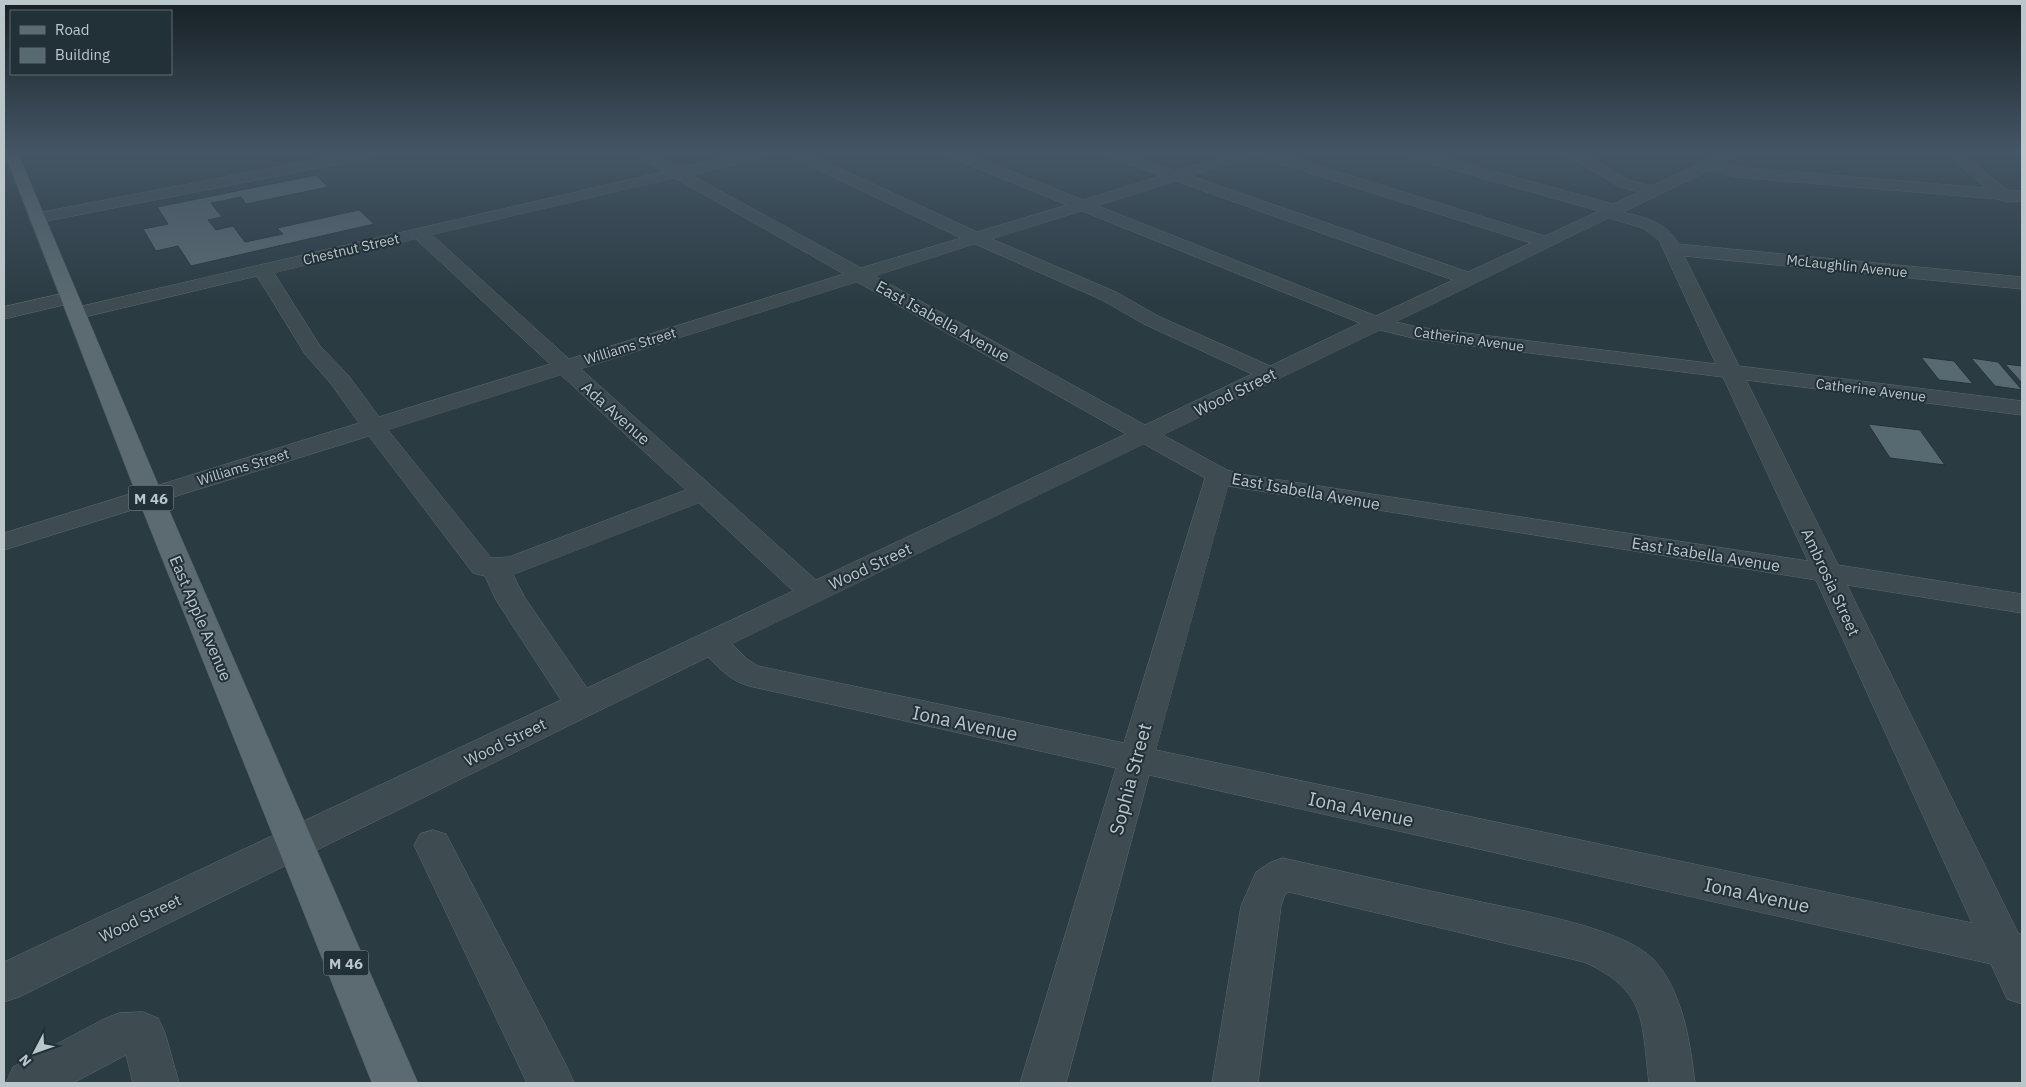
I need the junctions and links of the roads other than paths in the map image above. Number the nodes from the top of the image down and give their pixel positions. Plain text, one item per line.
1 (30, 202) edge
2 (114, 202) edge
3 (553, 202) edge
4 (729, 202) edge
5 (900, 202) edge
6 (1075, 202) edge
7 (1093, 202) edge
8 (1248, 202) edge
9 (1418, 202) edge
10 (1579, 202) edge
11 (1630, 202) edge
12 (2012, 202) edge
13 (1083, 205) junction
14 (2022, 210) edge
15 (1611, 211) junction
16 (37, 218) junction
17 (419, 233) junction
18 (978, 238) junction
19 (1547, 242) junction
20 (1671, 249) junction
21 (264, 270) junction
22 (859, 274) junction
23 (1469, 279) junction
24 (2022, 283) edge
25 (72, 306) junction
26 (4, 313) edge
27 (1377, 323) junction
28 (565, 367) junction
29 (1731, 373) junction
30 (1272, 375) junction
31 (2022, 408) edge
32 (373, 427) junction
33 (1147, 434) junction
34 (1218, 475) junction
35 (705, 492) junction
36 (150, 496) junction
37 (4, 542) edge
38 (495, 568) junction
39 (1828, 573) junction
40 (813, 593) junction
41 (2022, 603) edge
42 (712, 642) junction
43 (581, 705) junction
44 (1135, 760) junction
45 (296, 842) junction
46 (433, 845) dead end
47 (2014, 950) edge
48 (4, 983) edge
49 (2022, 985) edge
50 (29, 1083) edge
51 (156, 1083) edge
52 (395, 1083) edge
53 (551, 1083) edge
54 (1043, 1083) edge
55 (1235, 1083) edge
56 (1672, 1083) edge

1 - 16 main road, East Apple Avenue / M 46
2 - 16 street
3 - 17 street, Chestnut Street
4 - 22 street, East Isabella Avenue
5 - 18 street
6 - 13 street, Catherine Avenue
7 - 13 street, Williams Street
8 - 23 street
9 - 19 street
10 - 15 street, Ambrosia Street
11 - 15 street, Wood Street
12 - 14 street
13 - 18 street, Williams Street
13 - 27 street, Catherine Avenue
15 - 19 street, Wood Street
15 - 20 street, Ambrosia Street
16 - 25 main road, East Apple Avenue / M 46
17 - 21 street, Chestnut Street
17 - 28 street, Ada Avenue
18 - 22 street, Williams Street
18 - 30 street
19 - 23 street, Wood Street
20 - 24 street, McLaughlin Avenue
20 - 29 street, Ambrosia Street
21 - 25 street, Chestnut Street
21 - 32 street
22 - 28 street, Williams Street
22 - 33 street, East Isabella Avenue
23 - 27 street, Wood Street
25 - 26 street, Chestnut Street
25 - 36 main road, East Apple Avenue / M 46
27 - 29 street, Catherine Avenue
27 - 30 street, Wood Street
28 - 32 street, Williams Street
28 - 35 street, Ada Avenue
29 - 31 street, Catherine Avenue
29 - 39 street, Ambrosia Street
30 - 33 street, Wood Street
32 - 36 street, Williams Street
32 - 38 street
33 - 34 street, East Isabella Avenue
33 - 40 street, Wood Street
34 - 39 street, East Isabella Avenue
34 - 44 street, Sophia Street
35 - 38 street
35 - 40 street, Ada Avenue
36 - 37 street, Williams Street
36 - 45 main road, East Apple Avenue / M 46
38 - 43 street
39 - 41 street, East Isabella Avenue
39 - 47 street, Ambrosia Street
40 - 42 street, Wood Street
42 - 43 street, Wood Street
42 - 44 street, Iona Avenue
43 - 45 street, Wood Street
44 - 47 street, Iona Avenue
44 - 54 street, Sophia Street
45 - 48 street, Wood Street
45 - 52 main road, East Apple Avenue / M 46
46 - 53 street
47 - 49 street, Ambrosia Street
50 - 51 street
55 - 56 street

